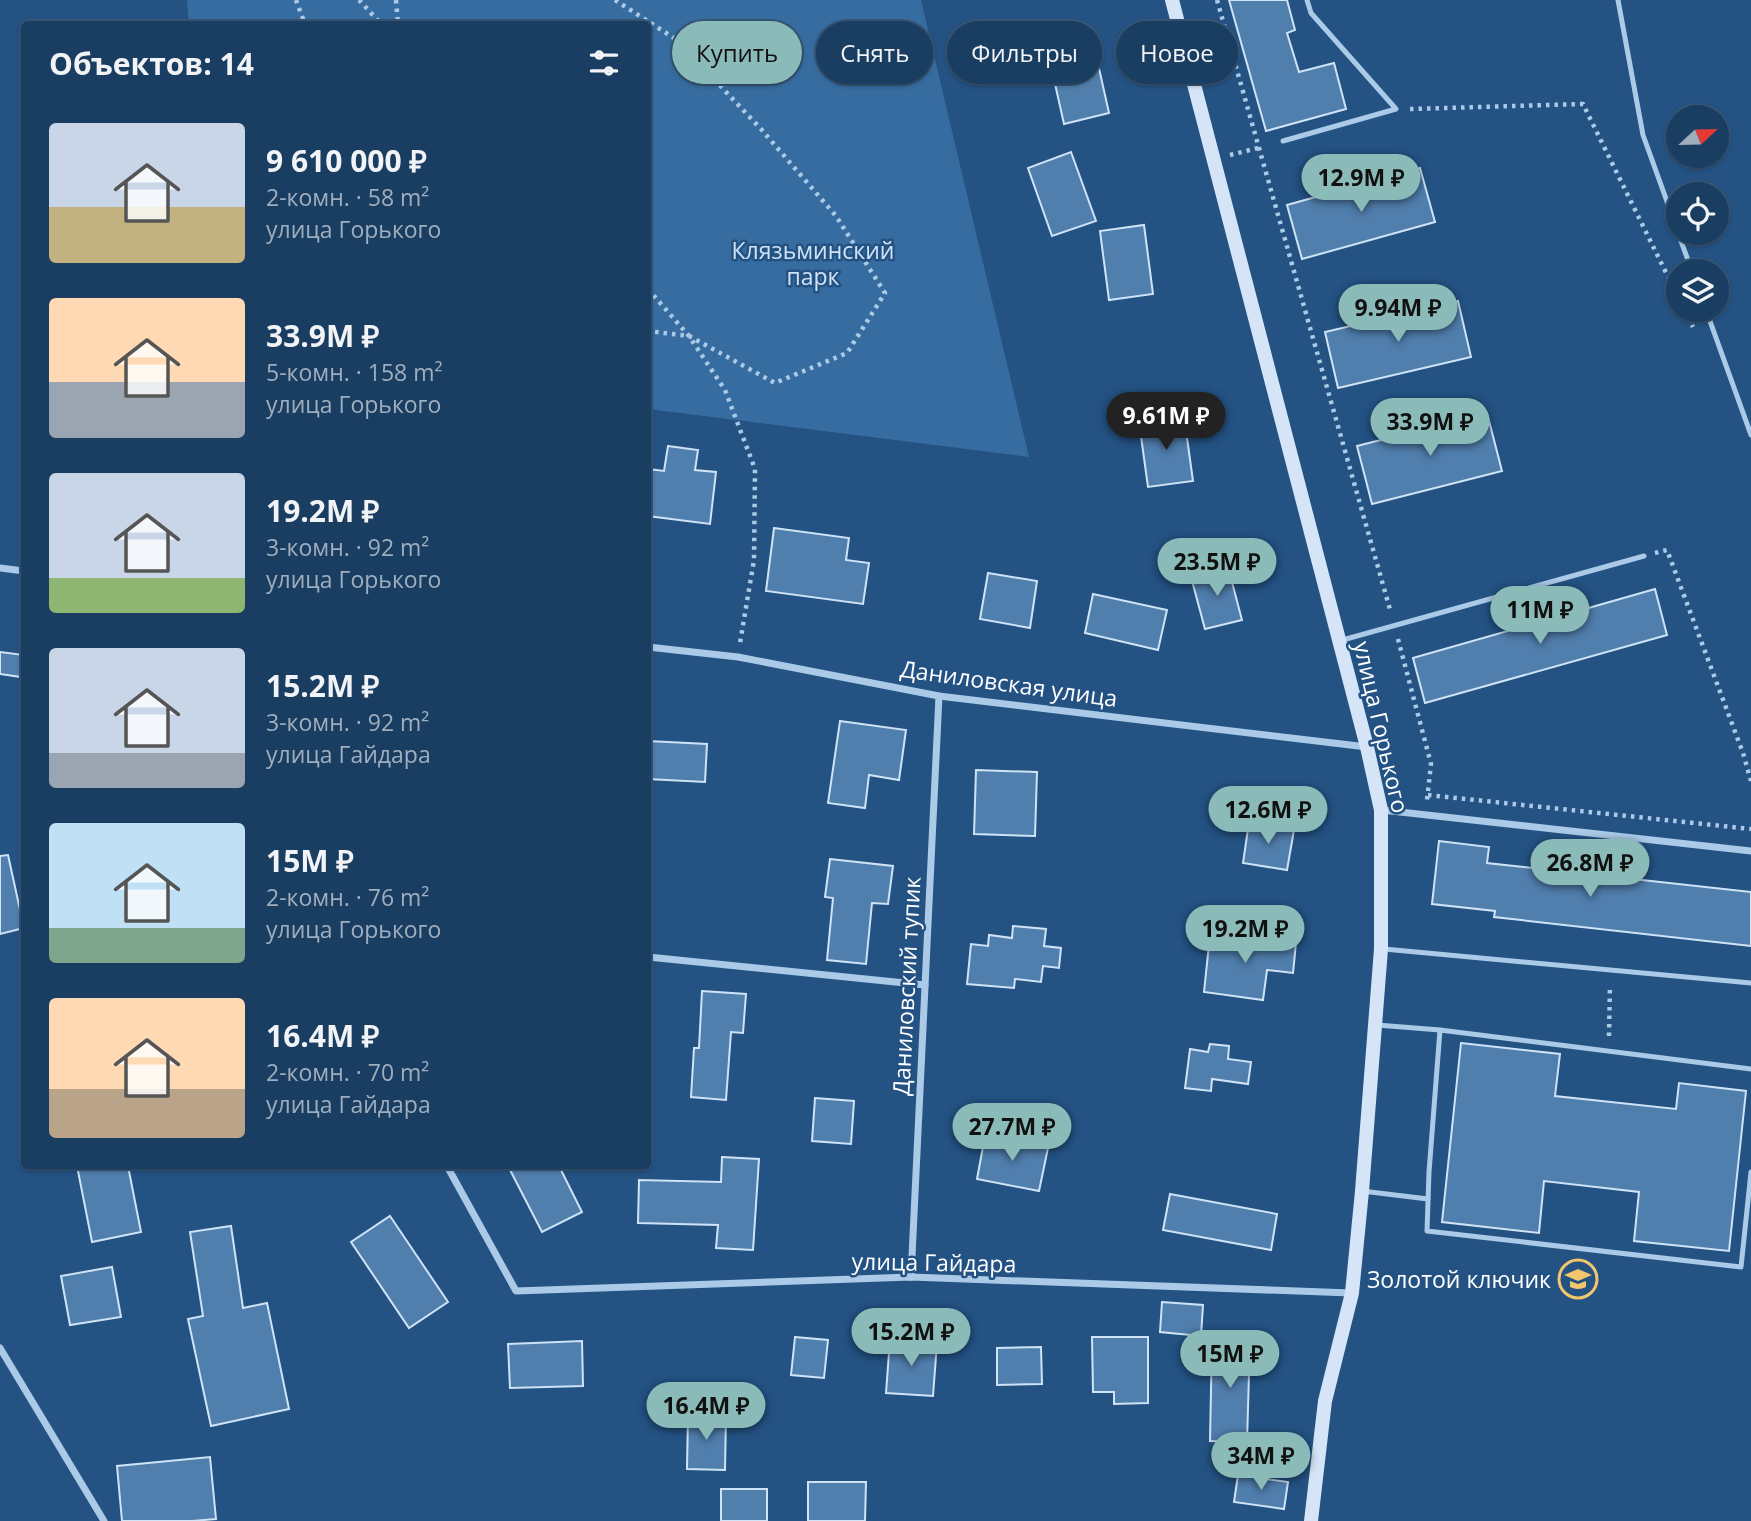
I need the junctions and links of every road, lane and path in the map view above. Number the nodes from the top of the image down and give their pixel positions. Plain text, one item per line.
1 (296, 0) edge
2 (359, 0) edge
3 (396, 0) edge
4 (615, 0) edge
5 (1172, 0) edge
6 (1217, 0) edge
7 (1307, 0) edge
8 (1618, 0) edge
9 (304, 21) edge
10 (378, 21) edge
11 (398, 21) edge
12 (648, 21) edge
13 (651, 23) edge
14 (1396, 109) junction
15 (1283, 141) joint
16 (1260, 147) junction
17 (1213, 159) junction
18 (1666, 199) edge
19 (1666, 273) edge
20 (651, 292) edge
21 (1710, 322) edge
22 (651, 331) edge
23 (689, 336) junction
24 (1751, 435) edge
25 (1644, 556) joint
26 (0, 568) edge
27 (21, 571) edge
28 (1394, 625) junction
29 (1339, 640) junction
30 (651, 647) edge
31 (738, 657) junction
32 (939, 696) junction
33 (1367, 747) junction
34 (1751, 781) edge
35 (1428, 795) junction
36 (1381, 810) junction
37 (1426, 815) junction
38 (1751, 828) edge
39 (1751, 851) edge
40 (1381, 949) junction
41 (651, 957) edge
42 (1611, 970) junction
43 (1751, 983) edge
44 (925, 985) junction
45 (1375, 1025) junction
46 (1440, 1030) junction
47 (1609, 1042) dead end
48 (1751, 1069) edge
49 (449, 1169) edge
50 (1751, 1172) edge
51 (1362, 1191) junction
52 (1428, 1199) junction
53 (911, 1278) junction
54 (1352, 1293) junction
55 (0, 1348) edge
56 (104, 1521) edge
57 (1311, 1521) edge

1 - 9 path
2 - 10 path
3 - 11 path
4 - 12 path
5 - 17 street, улица Горького
6 - 16 path
7 - 14 lane
8 - 18 lane
13 - 23 path
14 - 15 lane
14 - 19 path
15 - 16 path
16 - 17 path
16 - 28 path
17 - 29 street, улица Горького
20 - 23 path
21 - 24 lane
22 - 23 path
23 - 31 path
25 - 28 lane
25 - 34 path
26 - 27 street
28 - 29 lane
28 - 35 path
29 - 33 street, улица Горького
30 - 31 street, Даниловская улица
31 - 32 street, Даниловская улица
32 - 33 street, Даниловская улица
32 - 44 street, Даниловский тупик
33 - 36 street, улица Горького
35 - 37 path
35 - 38 path
36 - 37 street
36 - 40 street, улица Горького
37 - 39 street
40 - 42 lane
40 - 45 street, улица Горького
41 - 44 street
42 - 43 lane
42 - 47 path
44 - 53 street, Даниловский тупик
45 - 46 lane
45 - 51 street, улица Горького
46 - 48 lane
46 - 52 lane
49 - 53 street, улица Гайдара
50 - 52 lane
51 - 52 lane
51 - 54 street, улица Горького
53 - 54 street, улица Гайдара
54 - 57 street, улица Горького
55 - 56 street

